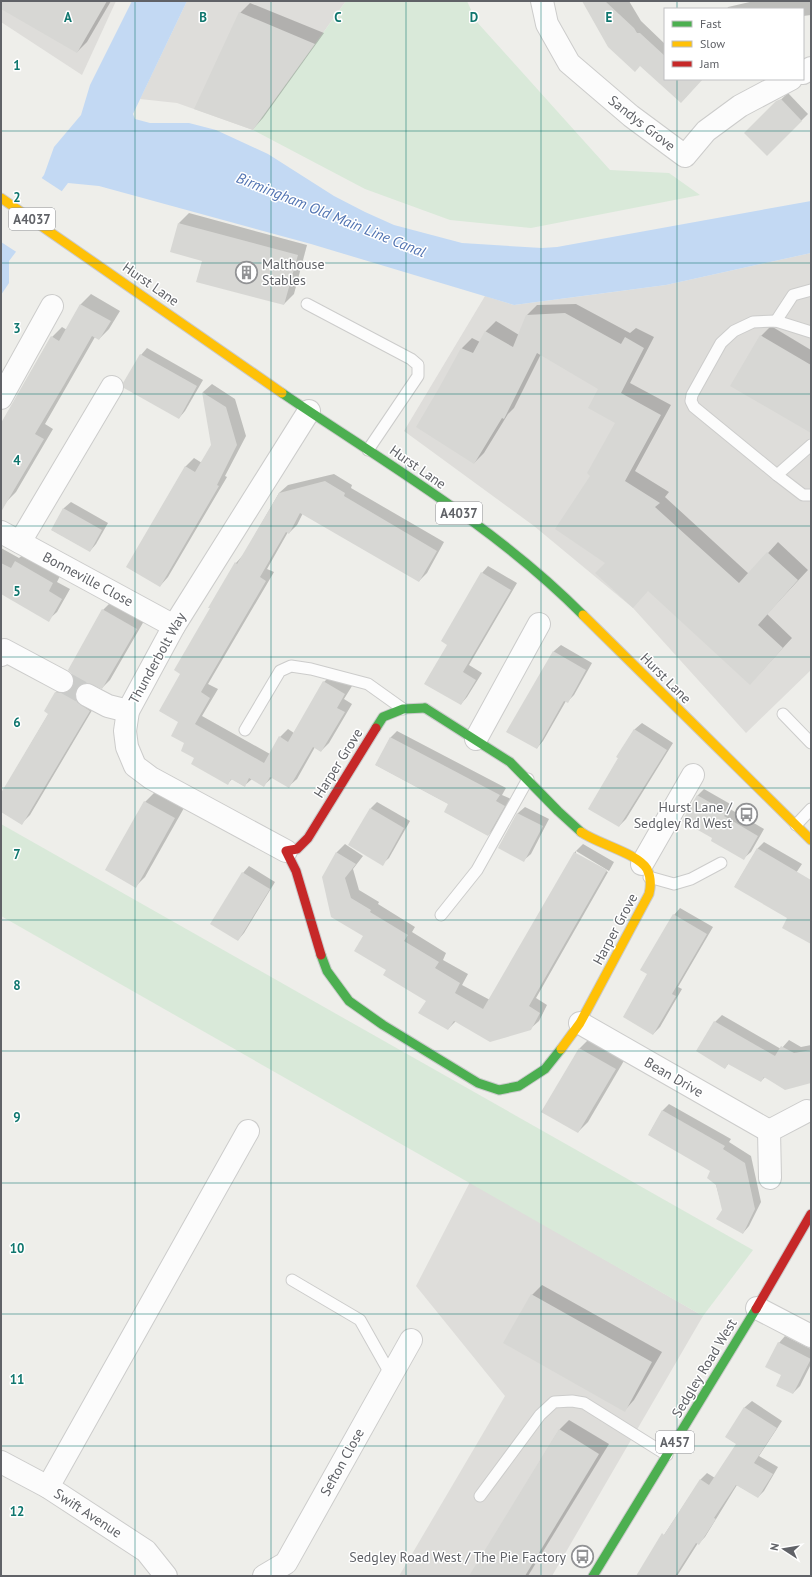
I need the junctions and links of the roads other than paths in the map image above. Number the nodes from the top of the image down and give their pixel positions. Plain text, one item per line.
1 (542, 1) edge
2 (789, 80) edge
3 (1, 198) edge
4 (811, 290) edge
5 (307, 304) dead end
6 (52, 306) dead end
7 (776, 321) junction
8 (811, 332) edge
9 (112, 387) dead end
10 (1, 398) edge
11 (309, 411) junction
12 (811, 445) edge
13 (368, 450) junction
14 (777, 475) junction
15 (811, 495) edge
16 (1, 532) edge
17 (20, 542) junction
18 (539, 624) dead end
19 (174, 626) junction
20 (1, 655) edge
21 (62, 681) tunnel mouth
22 (87, 695) tunnel mouth
23 (403, 709) junction
24 (128, 711) junction
25 (783, 714) dead end
26 (245, 730) dead end
27 (476, 739) junction
28 (811, 743) edge
29 (693, 775) dead end
30 (528, 779) junction
31 (811, 809) edge
32 (796, 825) junction
33 (811, 840) edge
34 (286, 851) junction
35 (721, 863) dead end
36 (646, 871) junction
37 (441, 915) dead end
38 (580, 1023) junction
39 (807, 1111) dead end
40 (769, 1131) junction
41 (248, 1132) dead end
42 (770, 1178) dead end
43 (811, 1214) edge
44 (292, 1280) dead end
45 (757, 1308) junction
46 (811, 1336) edge
47 (411, 1340) dead end
48 (391, 1375) junction
49 (667, 1455) junction
50 (1, 1462) edge
51 (48, 1487) junction
52 (480, 1496) dead end
53 (166, 1576) edge
54 (264, 1576) edge
55 (593, 1576) edge

1 - 2 street, Sandys Grove
3 - 11 main road, Hurst Lane / A4037
4 - 7 lane
5 - 13 lane
6 - 10 street
7 - 8 lane
7 - 14 lane
9 - 17 street
11 - 13 main road, Hurst Lane / A4037
11 - 19 street, Thunderbolt Way
12 - 14 lane
13 - 32 main road, Hurst Lane / A4037
14 - 15 lane
16 - 17 street, Bonneville Close
17 - 19 street, Bonneville Close
18 - 27 street
19 - 24 street, Thunderbolt Way
20 - 21 street
22 - 24 street
23 - 26 lane
23 - 27 main road, Harper Grove
23 - 34 main road, Harper Grove
24 - 34 street, Thunderbolt Way
25 - 28 lane
27 - 30 main road, Harper Grove
29 - 36 street
30 - 36 main road, Harper Grove
30 - 37 lane
31 - 32 lane
32 - 33 main road, Hurst Lane / A4037
34 - 38 main road, Harper Grove
35 - 36 lane
36 - 38 main road, Harper Grove
38 - 40 street, Bean Drive
39 - 40 street
40 - 42 street
41 - 51 street
43 - 45 main road, Sedgley Road West / A457
44 - 48 lane
45 - 46 street
45 - 49 main road, Sedgley Road West / A457
47 - 48 street, Sefton Close
48 - 54 street, Sefton Close
49 - 52 lane
49 - 55 main road, Sedgley Road West / A457
50 - 51 street, Swift Avenue
51 - 53 street, Swift Avenue

